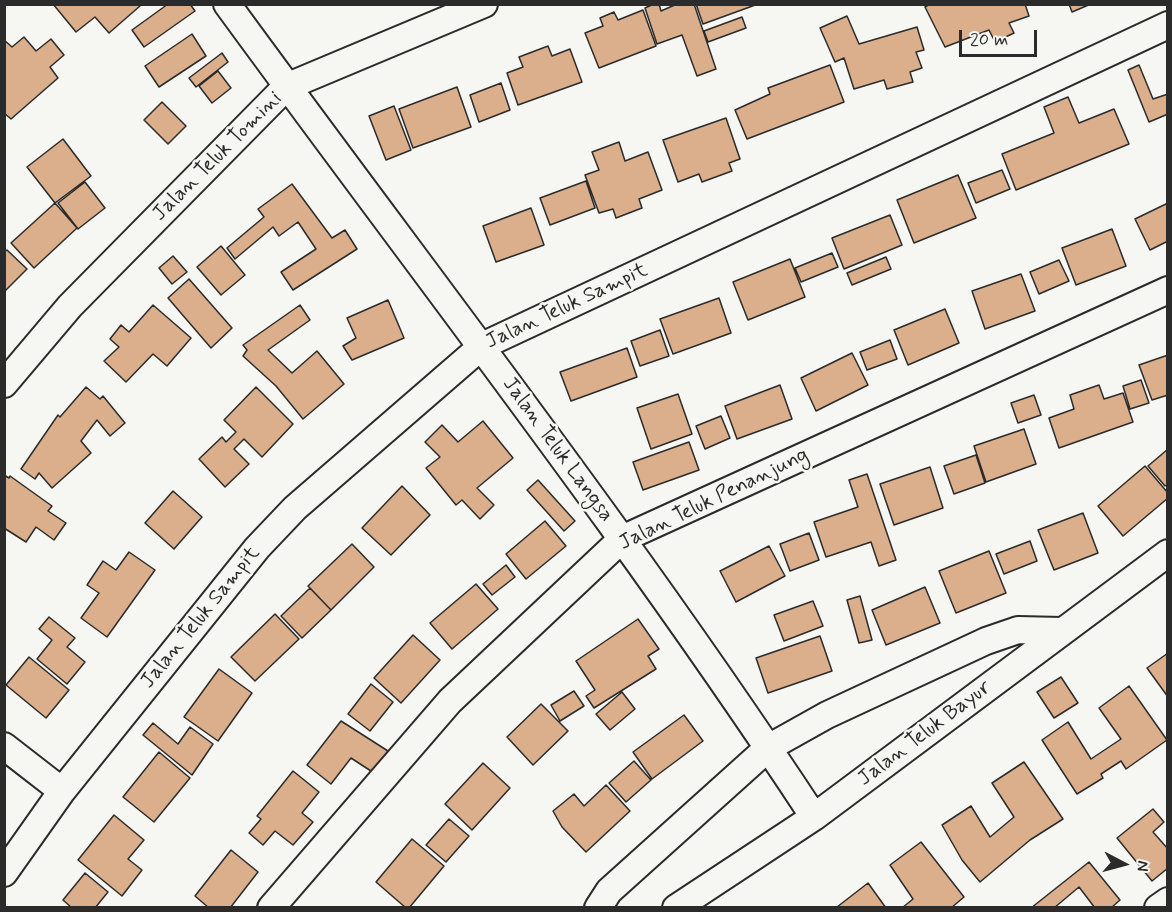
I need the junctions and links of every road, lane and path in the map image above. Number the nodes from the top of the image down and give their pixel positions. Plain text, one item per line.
1 (226, 4) edge
2 (484, 4) edge
3 (1167, 25) edge
4 (286, 87) junction
5 (1167, 290) edge
6 (482, 346) junction
7 (4, 384) edge
8 (621, 539) junction
9 (1167, 553) edge
10 (1062, 632) junction
11 (4, 746) edge
12 (768, 748) junction
13 (62, 791) junction
14 (814, 817) junction
15 (4, 873) edge
16 (1167, 901) edge
17 (271, 908) edge
18 (598, 908) edge
19 (676, 908) edge
20 (1158, 908) edge

1 - 4 street, Jalan Teluk Langsa
2 - 4 street, Jalan Teluk Tomini
3 - 6 street, Jalan Teluk Sampit
4 - 6 street, Jalan Teluk Langsa
4 - 7 street, Jalan Teluk Tomini
5 - 8 street, Jalan Teluk Penanjung
6 - 8 street, Jalan Teluk Langsa
6 - 13 street, Jalan Teluk Sampit
8 - 12 street, Jalan Teluk Langsa
8 - 17 street, Jalan Teluk Penanjung
9 - 10 street, Jalan Teluk Bayur
10 - 12 street
10 - 14 street, Jalan Teluk Bayur
11 - 13 street
12 - 14 street, Jalan Teluk Langsa
12 - 18 street
13 - 15 street, Jalan Teluk Sampit
14 - 19 street, Jalan Teluk Bayur
16 - 20 street

